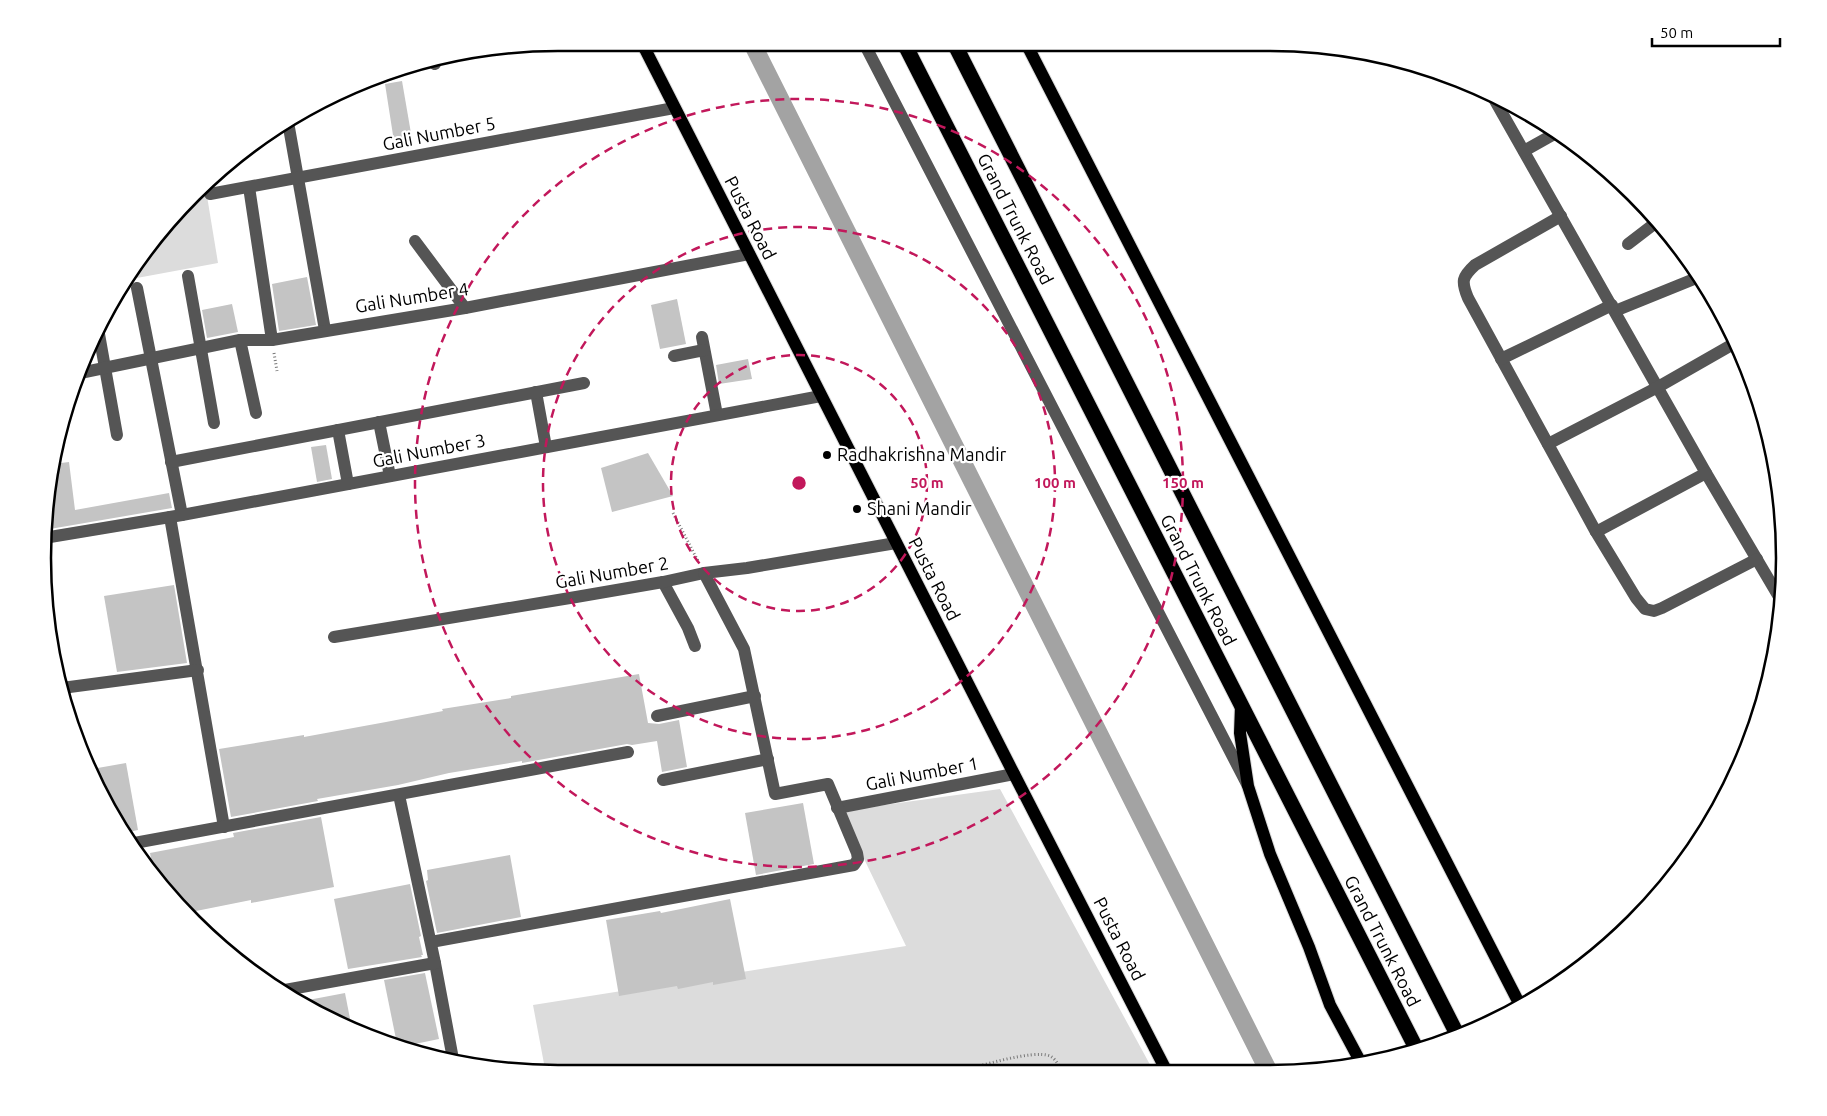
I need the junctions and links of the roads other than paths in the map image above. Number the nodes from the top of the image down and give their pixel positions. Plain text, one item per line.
1 (646, 51) edge
2 (868, 51) edge
3 (908, 51) edge
4 (958, 51) edge
5 (1030, 51) edge
6 (1499, 107) edge
7 (674, 108) junction
8 (289, 129) edge
9 (1550, 136) edge
10 (1524, 151) junction
11 (298, 178) junction
12 (250, 187) junction
13 (210, 194) dead end
14 (1561, 216) junction
15 (1652, 226) edge
16 (416, 241) dead end
17 (1628, 244) dead end
18 (749, 254) junction
19 (188, 276) dead end
20 (1692, 279) edge
21 (137, 288) dead end
22 (465, 308) junction
23 (1613, 308) junction
24 (325, 330) junction
25 (702, 337) dead end
26 (240, 340) junction
27 (272, 340) junction
28 (100, 342) edge
29 (1729, 347) edge
30 (201, 348) junction
31 (704, 350) junction
32 (674, 356) dead end
33 (149, 358) junction
34 (1501, 359) junction
35 (105, 367) junction
36 (87, 371) edge
37 (584, 383) dead end
38 (1658, 388) junction
39 (536, 392) junction
40 (821, 396) junction
41 (256, 413) dead end
42 (717, 415) junction
43 (379, 422) junction
44 (214, 423) dead end
45 (338, 430) junction
46 (118, 435) dead end
47 (1548, 444) junction
48 (546, 447) junction
49 (171, 462) junction
50 (1706, 473) junction
51 (390, 476) junction
52 (348, 484) junction
53 (176, 516) junction
54 (1596, 532) junction
55 (52, 537) edge
56 (896, 543) junction
57 (1757, 559) junction
58 (704, 573) junction
59 (663, 582) junction
60 (1775, 590) edge
61 (334, 637) dead end
62 (695, 646) dead end
63 (198, 670) junction
64 (69, 687) edge
65 (755, 696) junction
66 (1241, 705) junction
67 (657, 716) dead end
68 (628, 752) dead end
69 (768, 759) junction
70 (1014, 774) junction
71 (663, 780) dead end
72 (1248, 786) junction
73 (399, 795) junction
74 (837, 808) junction
75 (224, 827) junction
76 (139, 842) edge
77 (431, 942) junction
78 (435, 962) junction
79 (292, 989) edge
80 (1517, 1000) edge
81 (1455, 1029) edge
82 (1414, 1043) edge
83 (452, 1053) edge
84 (1358, 1057) edge
85 (1163, 1065) edge

1 - 7 main road, Pusta Road
2 - 72 street
3 - 66 highway, Grand Trunk Road
4 - 81 highway, Grand Trunk Road
5 - 80 main road
6 - 10 street
7 - 11 street, Gali Number 5
7 - 18 main road, Pusta Road
8 - 11 street
9 - 10 street
10 - 14 street
11 - 12 street, Gali Number 5
11 - 24 street
12 - 13 street, Gali Number 5
12 - 27 street
14 - 23 street
14 - 34 street
15 - 17 street
16 - 22 street
18 - 22 street, Gali Number 4
18 - 40 main road, Pusta Road
19 - 30 street
20 - 23 street
21 - 33 street
22 - 24 street, Gali Number 4
23 - 34 street
23 - 38 street
24 - 27 street, Gali Number 4
25 - 31 street
26 - 27 street, Gali Number 4
26 - 30 street, Gali Number 4
26 - 41 street
28 - 35 street
29 - 38 street
30 - 33 street, Gali Number 4
30 - 44 street
31 - 32 street
31 - 42 street
33 - 35 street, Gali Number 4
33 - 49 street
34 - 47 street
35 - 36 street, Gali Number 4
35 - 46 street
37 - 39 street
38 - 47 street
38 - 50 street
39 - 43 street
39 - 48 street
40 - 42 street, Gali Number 3
40 - 56 main road, Pusta Road
42 - 48 street, Gali Number 3
43 - 45 street
43 - 51 street
45 - 49 street
45 - 52 street
47 - 54 street
48 - 51 street, Gali Number 3
49 - 53 street
50 - 54 street
50 - 57 street
51 - 52 street, Gali Number 3
52 - 53 street, Gali Number 3
53 - 55 street, Gali Number 3
53 - 63 street
54 - 57 street
56 - 58 street, Gali Number 2
56 - 70 main road, Pusta Road
57 - 60 street
58 - 59 street, Gali Number 2
58 - 65 street
59 - 61 street, Gali Number 2
59 - 62 street
63 - 64 street
63 - 75 street
65 - 67 street
65 - 69 street
66 - 72 main road
66 - 82 highway, Grand Trunk Road
68 - 73 street
69 - 71 street
69 - 74 street
70 - 74 street, Gali Number 1
70 - 85 main road, Pusta Road
72 - 84 main road
73 - 75 street
73 - 77 street
74 - 77 street
75 - 76 street
77 - 78 street
78 - 79 street
78 - 83 street

